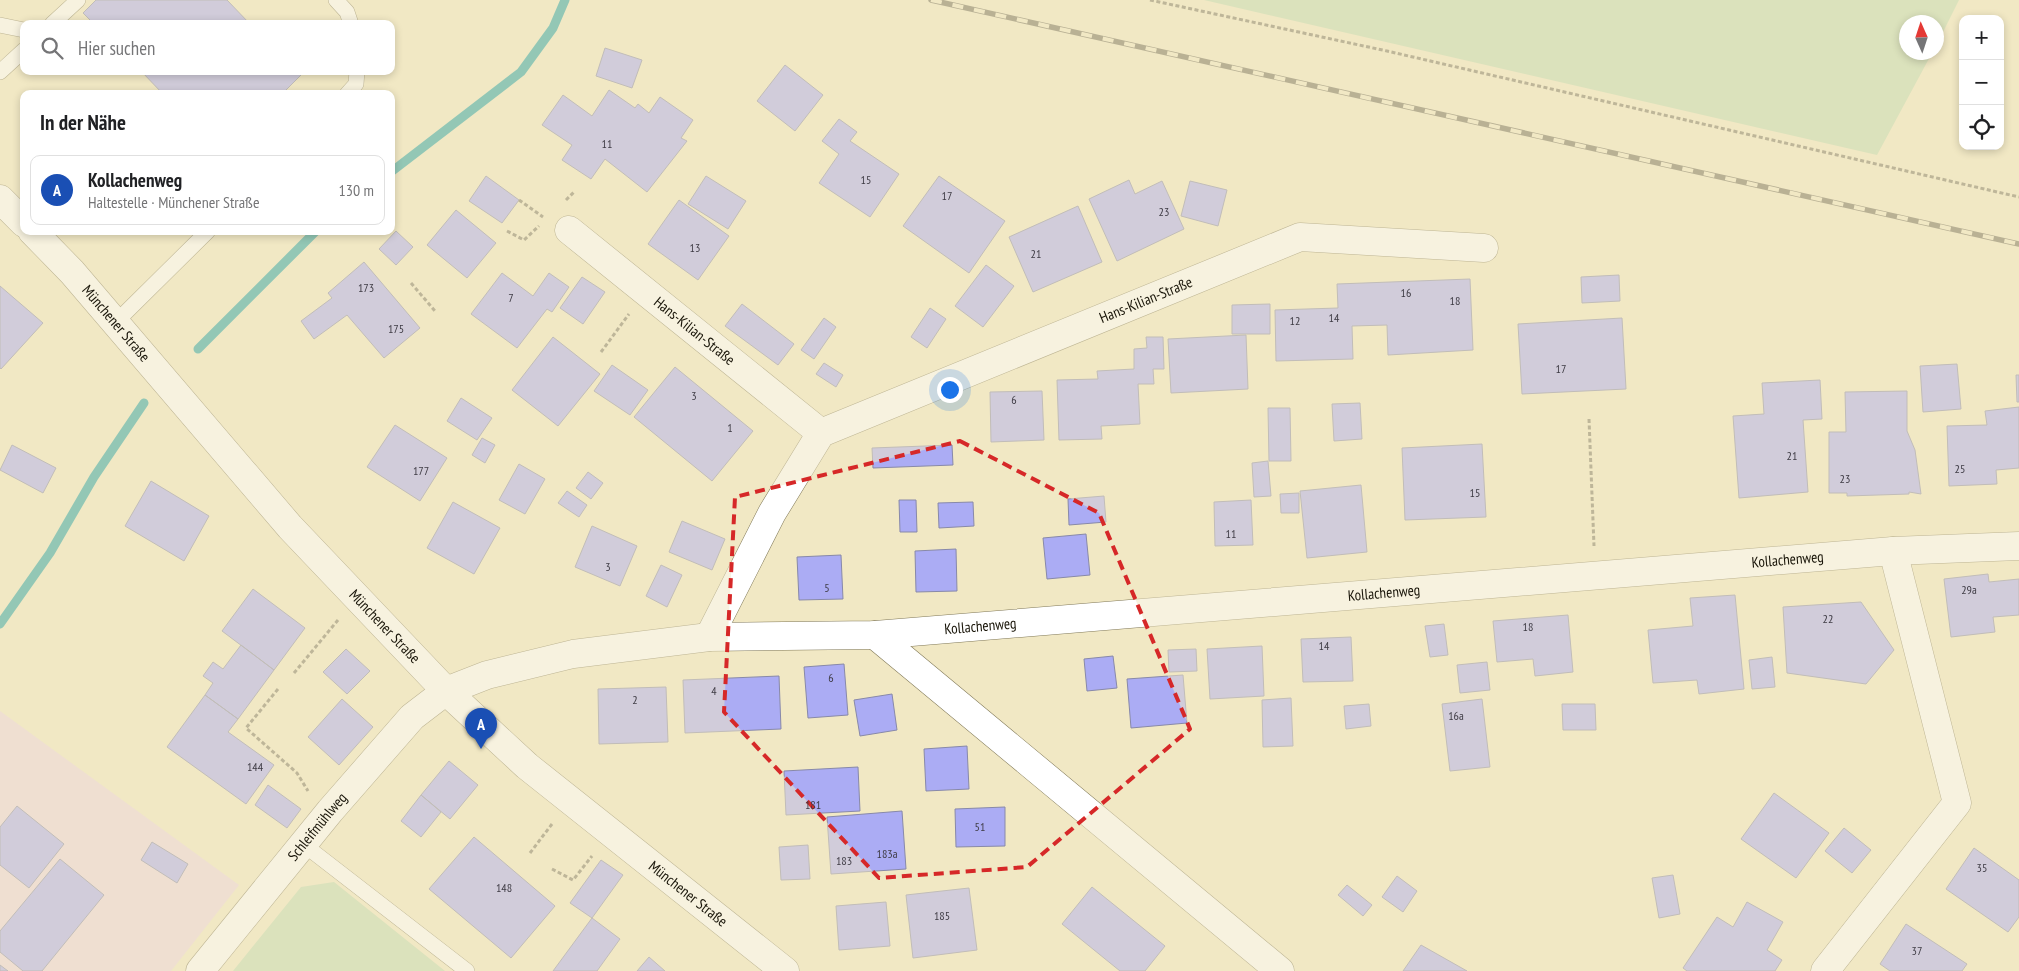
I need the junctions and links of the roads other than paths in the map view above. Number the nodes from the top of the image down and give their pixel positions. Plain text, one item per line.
1 (78, 0) edge
2 (336, 0) edge
3 (56, 20) edge
4 (350, 20) edge
5 (0, 25) edge
6 (20, 29) edge
7 (20, 54) edge
8 (0, 72) edge
9 (357, 75) edge
10 (350, 90) edge
11 (0, 199) edge
12 (20, 219) edge
13 (569, 230) dead end
14 (36, 235) edge
15 (204, 235) edge
16 (1484, 248) dead end
17 (116, 322) junction
18 (820, 433) junction
19 (2019, 546) edge
20 (1892, 551) junction
21 (875, 634) junction
22 (709, 637) junction
23 (446, 691) junction
24 (303, 844) junction
25 (200, 971) edge
26 (467, 971) edge
27 (786, 971) edge
28 (1280, 971) edge
29 (1825, 971) edge

1 - 3 lane
2 - 4 lane
5 - 6 lane
7 - 8 lane
9 - 10 lane
11 - 12 street
13 - 18 street, Hans-Kilian-Straße
14 - 17 street, Münchener Straße
15 - 17 lane
16 - 18 street, Hans-Kilian-Straße
17 - 23 street, Münchener Straße
18 - 22 street
19 - 20 street, Kollachenweg
20 - 21 street, Kollachenweg
20 - 29 street
21 - 22 street, Kollachenweg
21 - 28 street
22 - 23 street, Kollachenweg
23 - 24 street, Schleifmühlweg
23 - 27 street, Münchener Straße
24 - 25 street, Schleifmühlweg
24 - 26 lane

